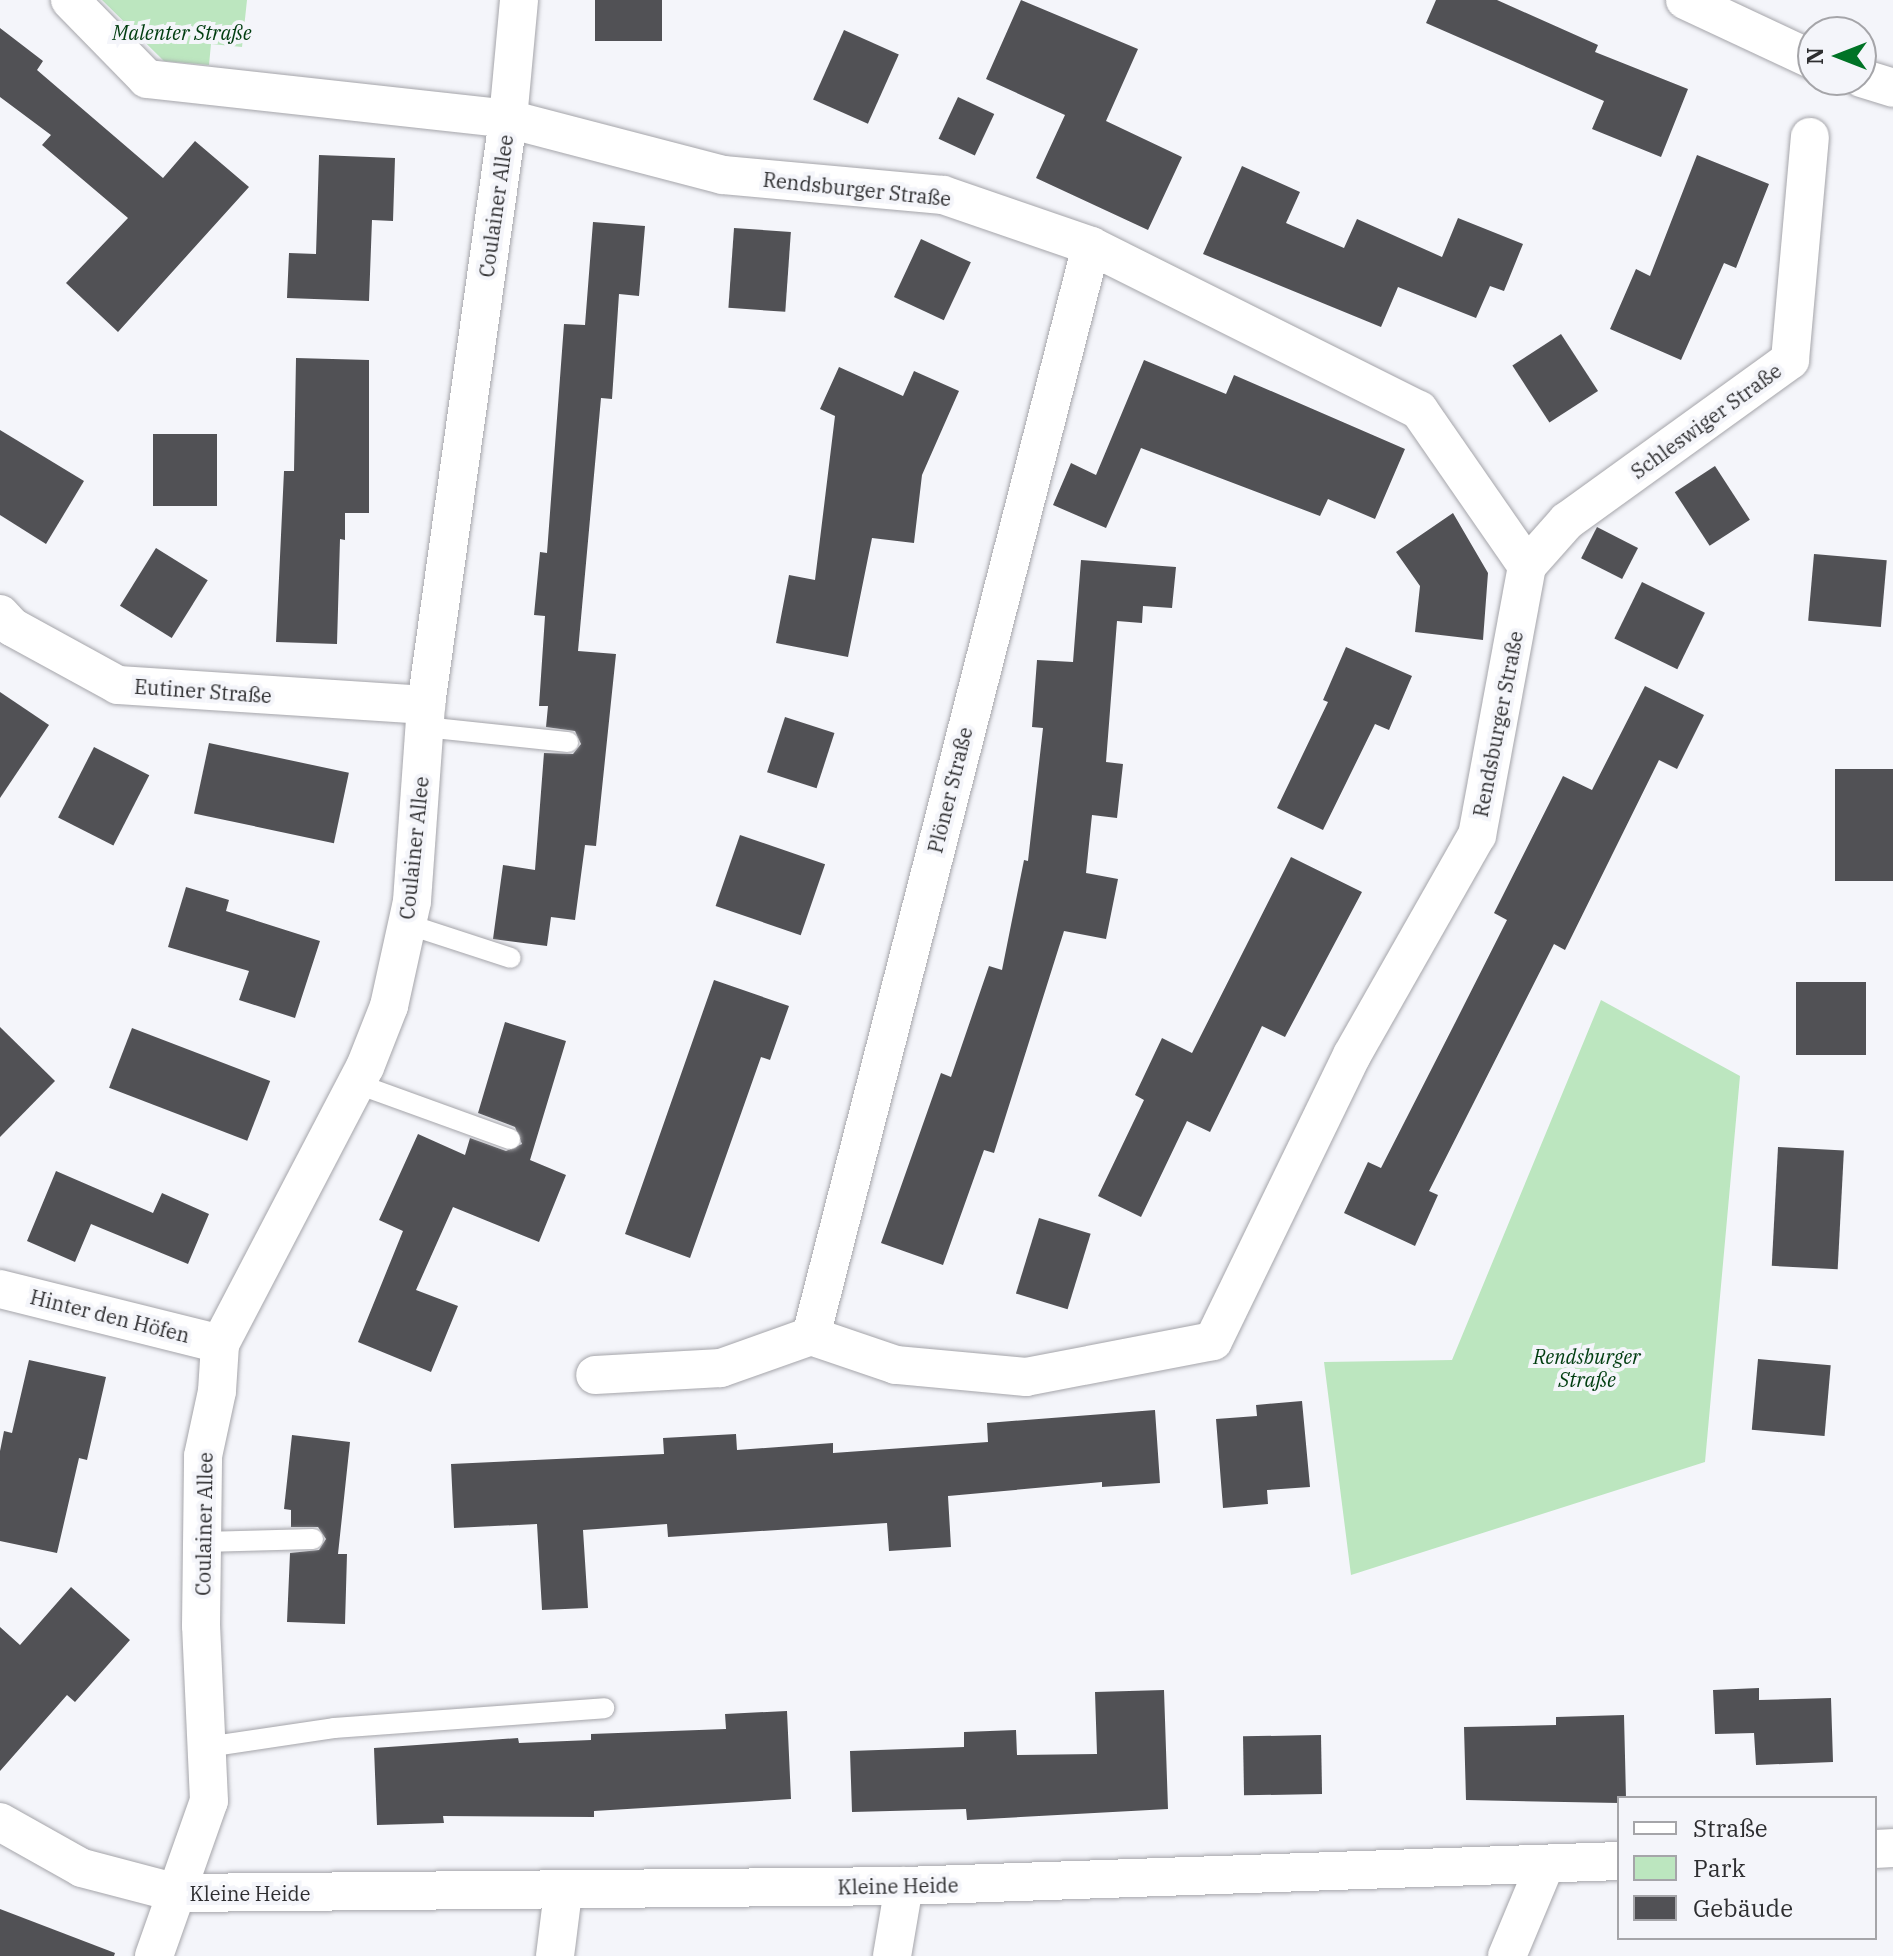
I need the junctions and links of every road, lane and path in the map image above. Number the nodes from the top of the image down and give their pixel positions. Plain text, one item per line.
1 (70, 0) edge
2 (519, 0) edge
3 (1685, 0) edge
4 (1797, 52) edge
5 (508, 119) junction
6 (1810, 137) dead end
7 (1091, 246) junction
8 (1527, 566) junction
9 (0, 614) edge
10 (426, 716) junction
11 (568, 742) dead end
12 (407, 924) junction
13 (511, 958) dead end
14 (355, 1083) junction
15 (510, 1139) dead end
16 (0, 1289) edge
17 (811, 1336) junction
18 (220, 1344) junction
19 (595, 1375) dead end
20 (313, 1539) dead end
21 (204, 1542) junction
22 (604, 1708) dead end
23 (207, 1747) junction
24 (0, 1822) edge
25 (1617, 1861) edge
26 (1545, 1865) junction
27 (904, 1886) junction
28 (177, 1893) junction
29 (563, 1893) junction
30 (154, 1956) edge
31 (555, 1956) edge
32 (892, 1956) edge
33 (1507, 1956) edge

1 - 5 street
2 - 5 street, Coulainer Allee
3 - 4 street
5 - 7 street, Rendsburger Straße
5 - 10 street, Coulainer Allee
6 - 8 street, Schleswiger Straße
7 - 8 street, Rendsburger Straße
7 - 17 street, Plöner Straße
8 - 17 street, Rendsburger Straße
9 - 10 street, Eutiner Straße
10 - 11 lane
10 - 12 street, Coulainer Allee
12 - 13 lane
12 - 14 street, Coulainer Allee
14 - 15 lane
14 - 18 street, Coulainer Allee
16 - 18 street, Hinter den Höfen
17 - 19 street
18 - 21 street, Coulainer Allee
20 - 21 lane
21 - 23 street, Coulainer Allee
22 - 23 lane
23 - 28 street, Coulainer Allee
24 - 28 street, Kleine Heide
25 - 26 street, Kleine Heide
26 - 27 street, Kleine Heide
26 - 33 street
27 - 29 street, Kleine Heide
27 - 32 street
28 - 29 street, Kleine Heide
28 - 30 street, Coulainer Allee
29 - 31 street

